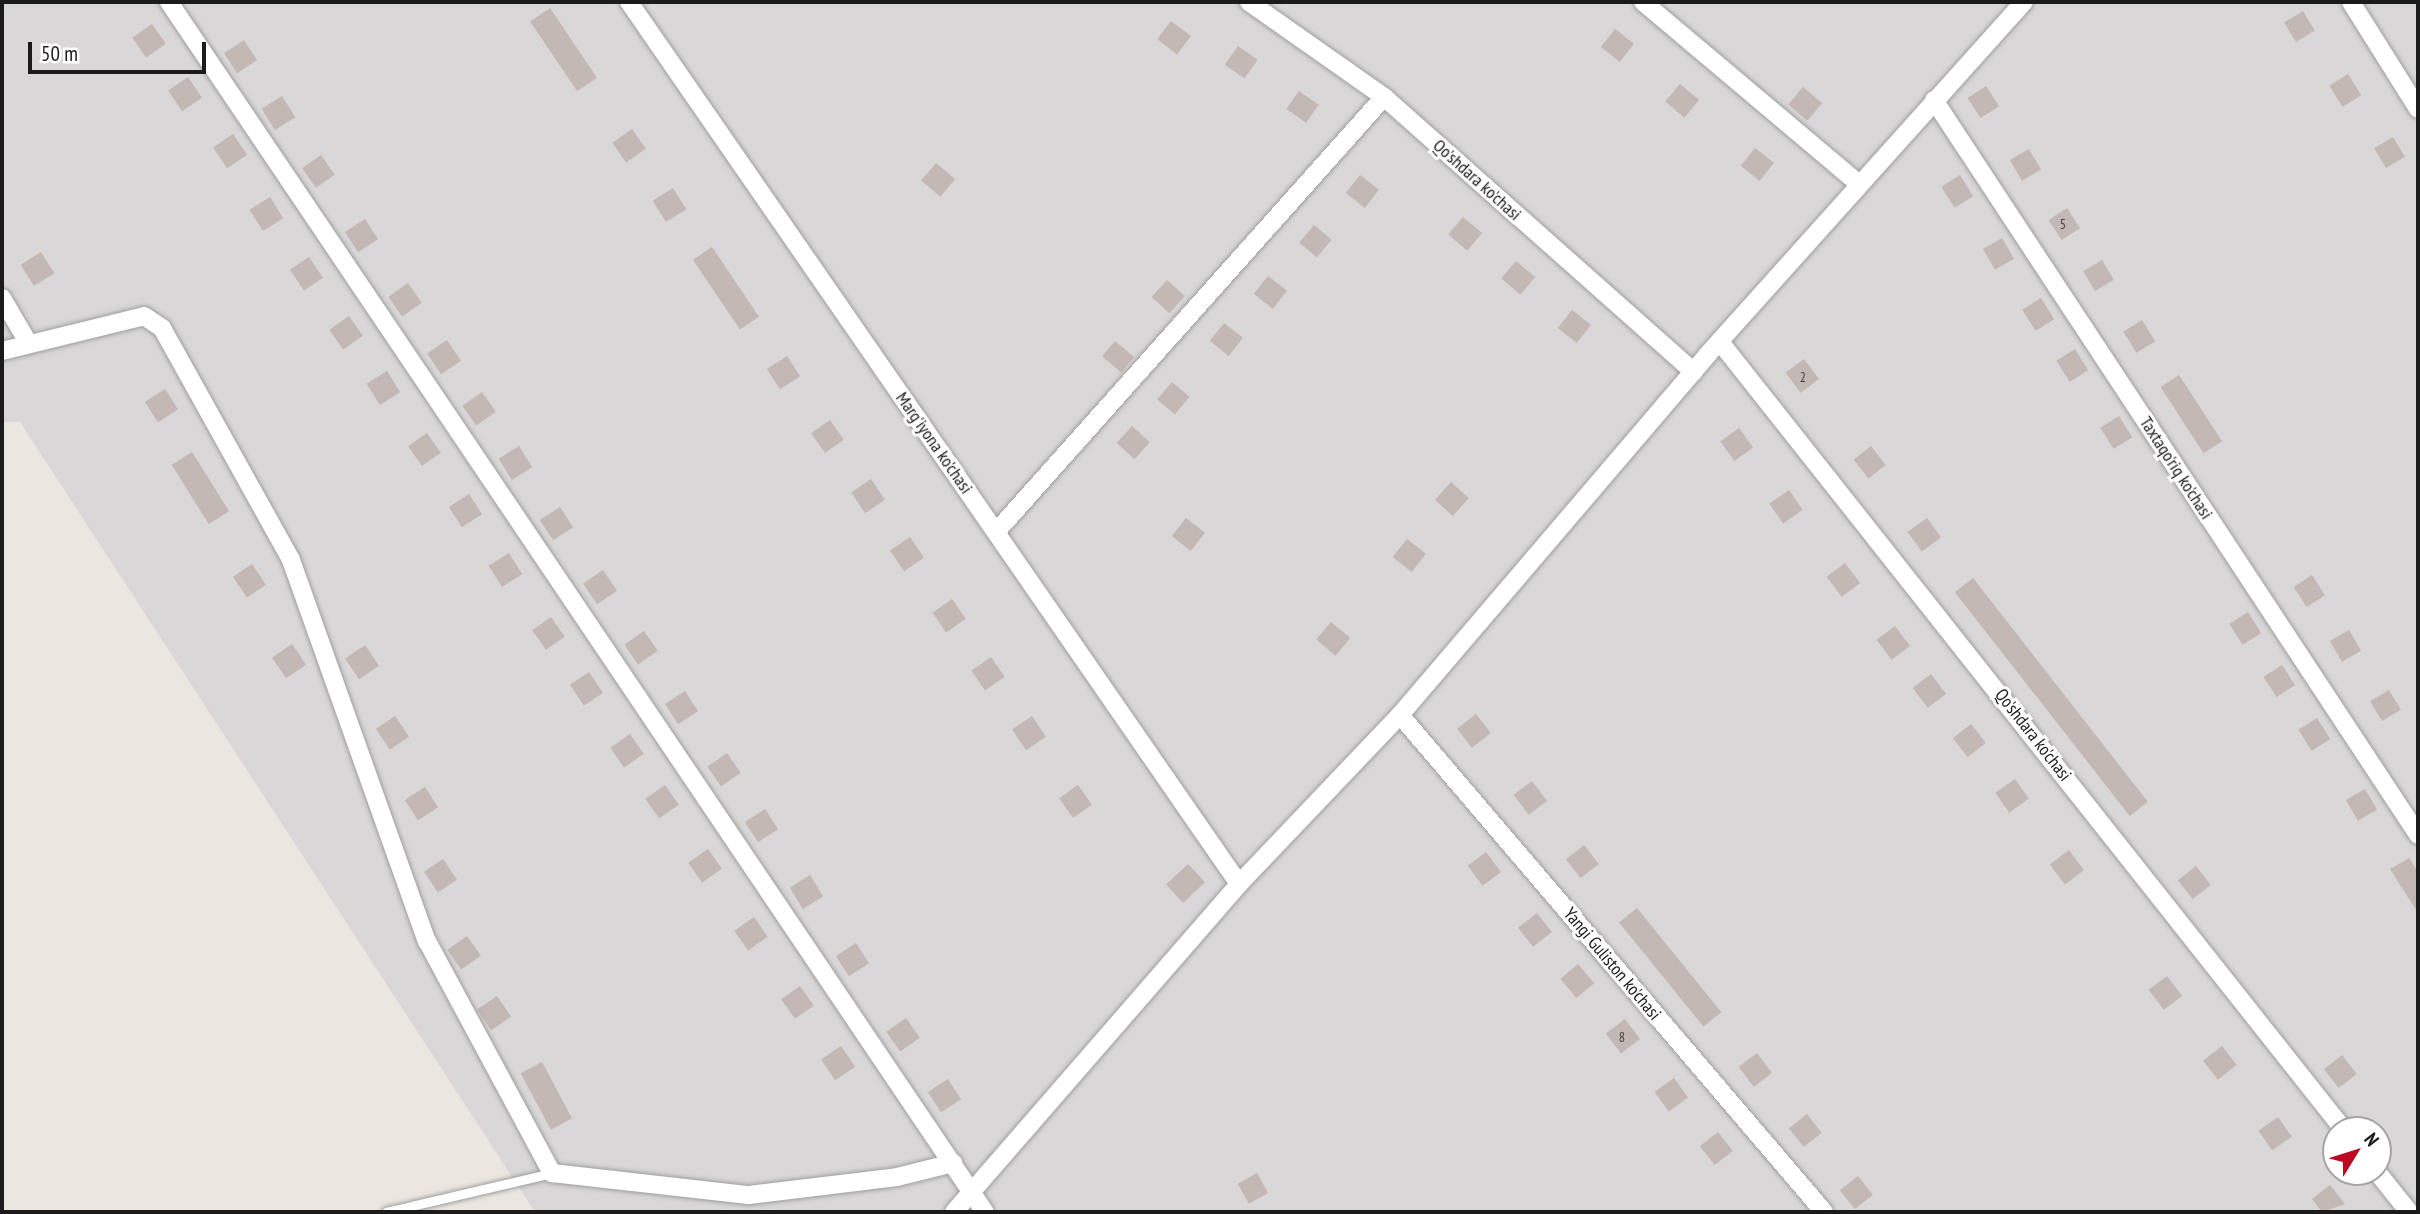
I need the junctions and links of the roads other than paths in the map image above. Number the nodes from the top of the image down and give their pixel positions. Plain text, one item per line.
1 (169, 2) edge
2 (629, 2) edge
3 (1249, 2) edge
4 (1643, 2) edge
5 (2024, 2) edge
6 (2351, 2) edge
7 (1384, 97) junction
8 (1934, 100) junction
9 (2418, 110) edge
10 (1858, 183) junction
11 (2, 298) edge
12 (1720, 342) junction
13 (29, 344) junction
14 (2, 351) edge
15 (1694, 372) junction
16 (996, 532) junction
17 (1400, 715) junction
18 (2418, 835) edge
19 (1239, 884) junction
20 (2333, 1116) edge
21 (953, 1163) junction
22 (552, 1173) junction
23 (2389, 1186) edge
24 (975, 1195) junction
25 (386, 1212) edge
26 (954, 1212) edge
27 (985, 1212) edge
28 (1824, 1212) edge
29 (2409, 1212) edge

1 - 21 street
2 - 16 street, Marg'iyona ko'chasi
3 - 7 street, Qo'shdara ko'chasi
4 - 10 street
5 - 8 street
6 - 9 street
7 - 15 street, Qo'shdara ko'chasi
7 - 16 street
8 - 10 street
8 - 18 street, Taxtaqo'riq ko'chasi
10 - 12 street
11 - 13 street
12 - 15 street
12 - 20 street, Qo'shdara ko'chasi
13 - 14 street
13 - 22 street
15 - 17 street
16 - 19 street, Marg'iyona ko'chasi
17 - 19 street
17 - 28 street, Yangi Guliston ko'chasi
19 - 24 street
21 - 22 street
21 - 24 street
22 - 25 lane
23 - 29 street
24 - 26 street
24 - 27 street

